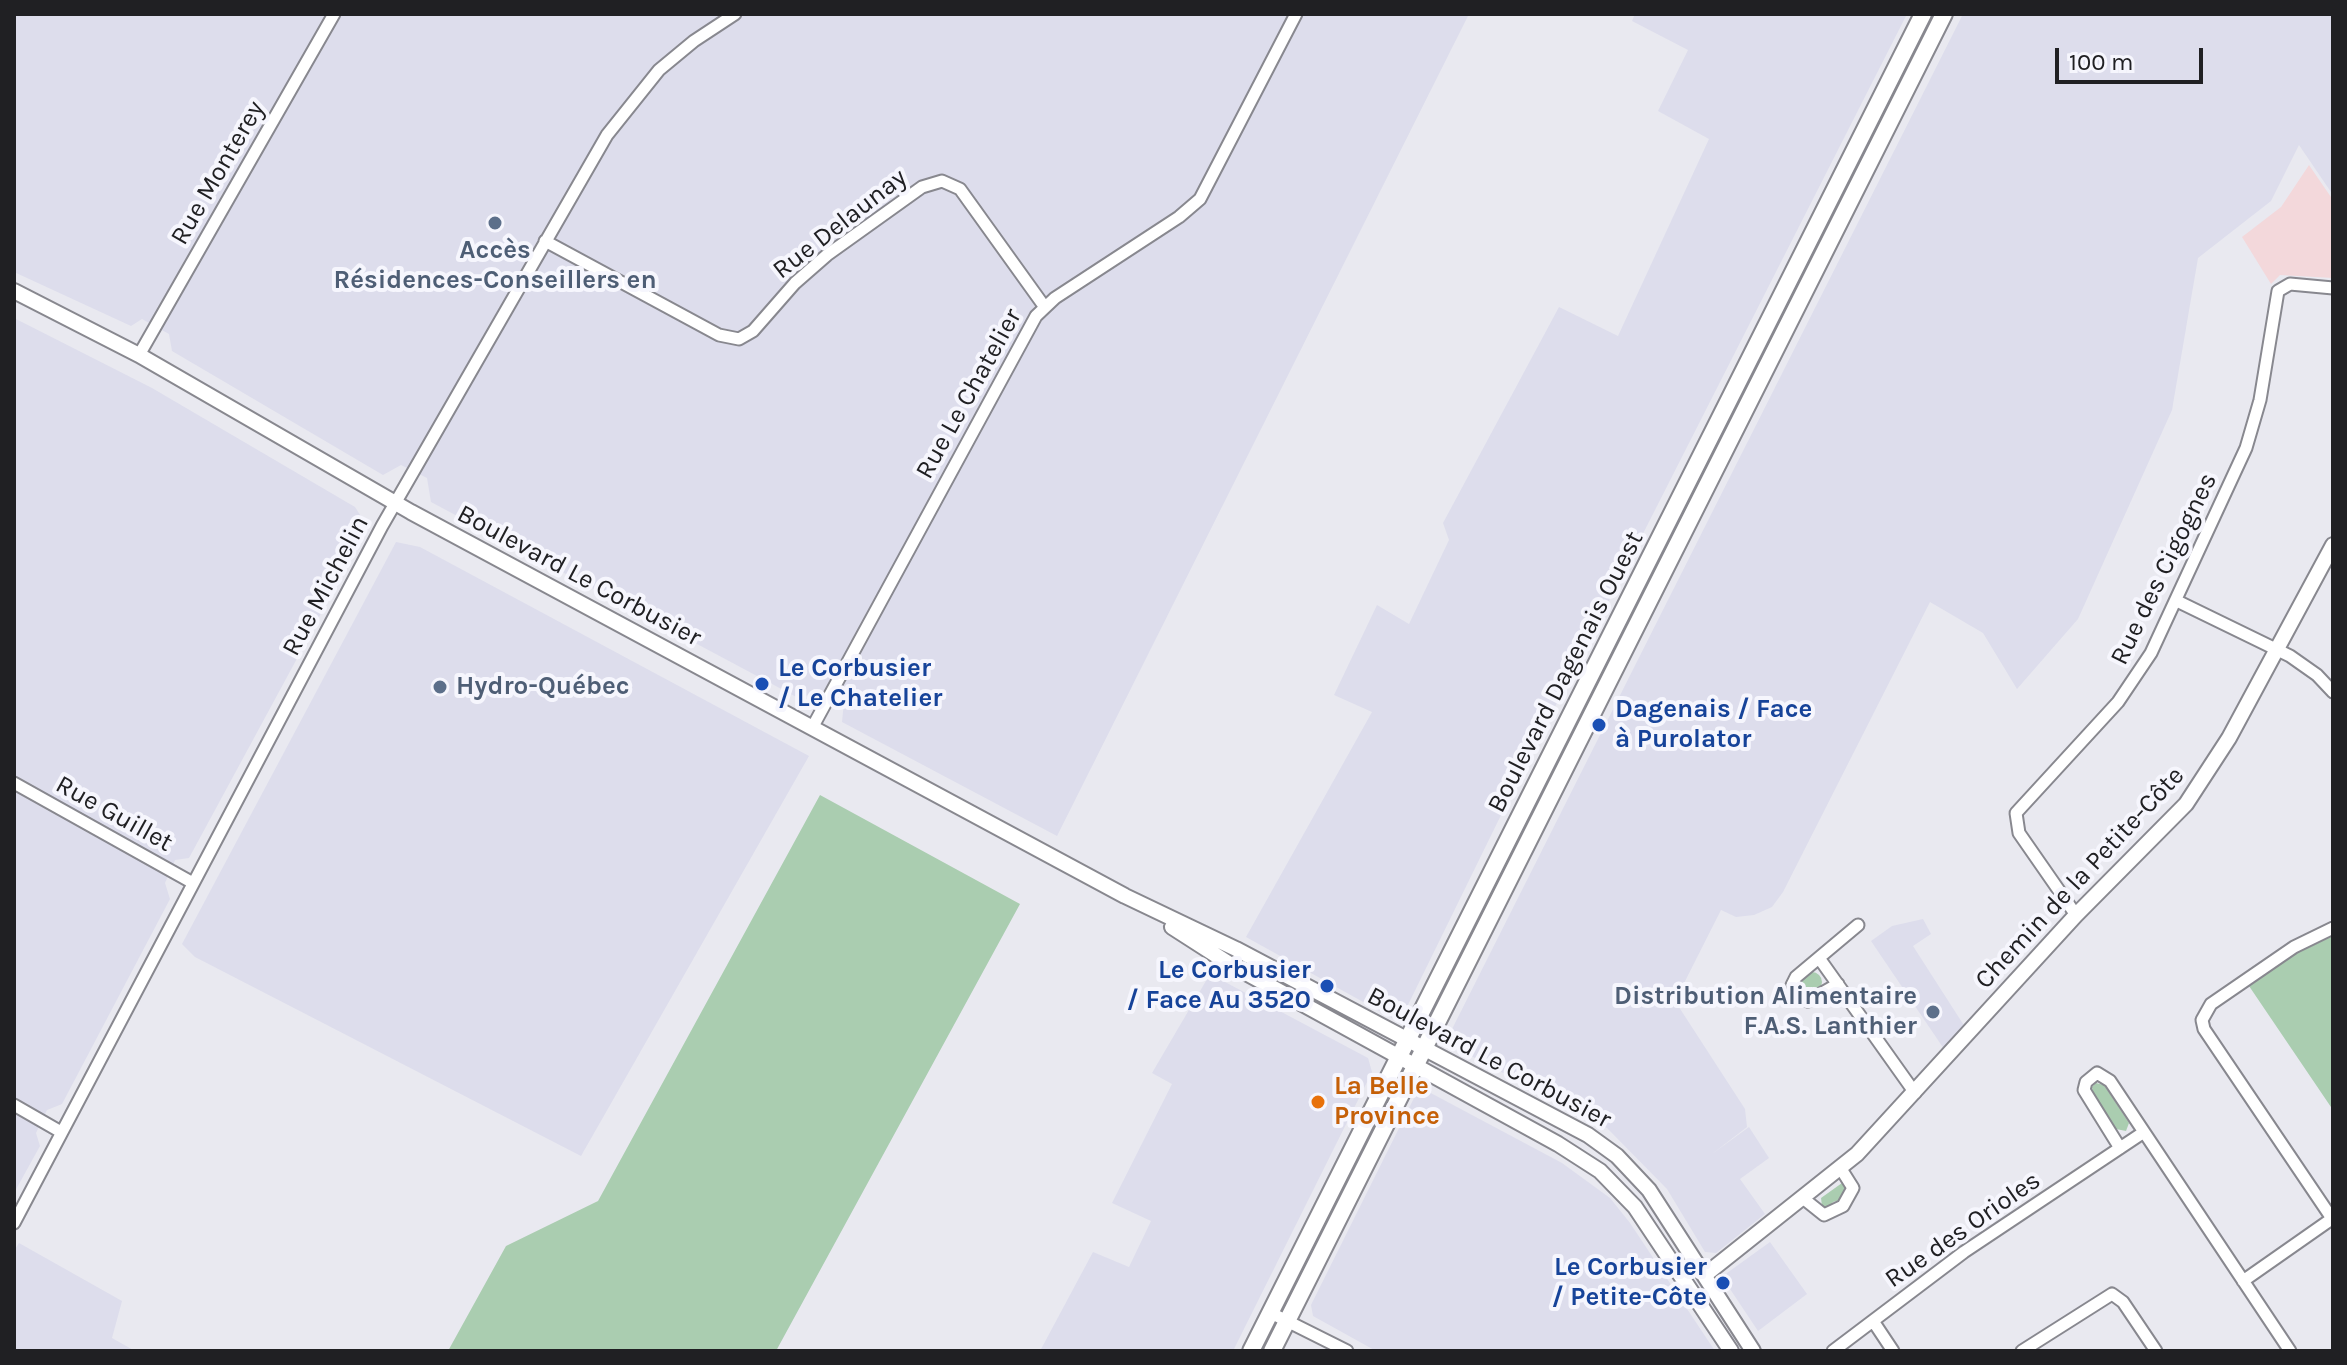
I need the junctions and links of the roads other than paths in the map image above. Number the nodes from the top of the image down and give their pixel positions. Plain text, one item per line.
1 (334, 14) edge
2 (735, 14) edge
3 (1296, 14) edge
4 (1923, 14) edge
5 (1944, 14) edge
6 (545, 241) junction
7 (2333, 288) edge
8 (14, 291) edge
9 (1044, 306) junction
10 (139, 355) junction
11 (395, 504) junction
12 (2333, 545) edge
13 (2177, 601) junction
14 (2276, 651) junction
15 (2333, 692) edge
16 (812, 728) junction
17 (14, 783) edge
18 (193, 883) junction
19 (1125, 896) junction
20 (2076, 915) junction
21 (1858, 925) dead end
22 (2333, 928) edge
23 (1819, 958) junction
24 (1838, 984) junction
25 (1407, 1041) junction
26 (1424, 1048) junction
27 (1399, 1057) junction
28 (1415, 1067) junction
29 (1915, 1093) junction
30 (14, 1105) edge
31 (61, 1132) junction
32 (2144, 1132) junction
33 (2120, 1148) junction
34 (1841, 1169) junction
35 (1804, 1199) junction
36 (2333, 1219) edge
37 (14, 1223) edge
38 (1705, 1275) junction
39 (2243, 1281) junction
40 (1271, 1313) junction
41 (1287, 1321) junction
42 (1873, 1321) junction
43 (1251, 1351) edge
44 (1272, 1351) edge
45 (1347, 1351) edge
46 (1731, 1351) edge
47 (1753, 1351) edge
48 (1833, 1351) edge
49 (1893, 1351) edge
50 (2022, 1351) edge
51 (2156, 1351) edge
52 (2290, 1351) edge

1 - 10 street, Rue Monterey
2 - 6 street, Rue Michelin
3 - 9 street, Rue Le Chatelier
4 - 25 main road, Boulevard Dagenais Ouest
5 - 26 main road, Boulevard Dagenais Ouest
6 - 9 street, Rue Delaunay
6 - 11 street, Rue Michelin
7 - 13 street, Rue des Cigognes
8 - 10 street, Boulevard Le Corbusier
9 - 16 street, Rue Le Chatelier
10 - 11 street, Boulevard Le Corbusier
11 - 16 street, Boulevard Le Corbusier
11 - 18 street, Rue Michelin
12 - 14 street, Chemin de la Petite-Côte
13 - 14 street
13 - 20 street, Rue des Cigognes
14 - 15 street
14 - 20 street, Chemin de la Petite-Côte
16 - 19 street, Boulevard Le Corbusier
17 - 18 street, Rue Guillet
18 - 31 street, Rue Michelin
19 - 25 street, Boulevard Le Corbusier
19 - 27 street, Boulevard Le Corbusier
20 - 29 street, Chemin de la Petite-Côte
21 - 23 street
22 - 36 street
23 - 24 street
23 - 24 street
24 - 29 street
25 - 26 street, Boulevard Le Corbusier
25 - 27 main road, Boulevard Dagenais Ouest
26 - 28 main road, Boulevard Dagenais Ouest
26 - 38 street, Boulevard Le Corbusier
27 - 28 street, Boulevard Le Corbusier
27 - 40 main road, Boulevard Dagenais Ouest
28 - 41 main road, Boulevard Dagenais Ouest
28 - 46 street, Boulevard Le Corbusier
29 - 34 street, Chemin de la Petite-Côte
30 - 31 street
31 - 37 street, Rue Michelin
32 - 33 street, Rue des Orioles
32 - 33 street
32 - 39 street
33 - 42 street, Rue des Orioles
34 - 35 street, Chemin de la Petite-Côte
34 - 35 street
35 - 38 street, Chemin de la Petite-Côte
36 - 39 street
38 - 47 street, Boulevard Le Corbusier
39 - 52 street
40 - 41 street
40 - 43 main road, Boulevard Dagenais Ouest
41 - 44 main road, Boulevard Dagenais Ouest
41 - 45 street
42 - 48 street, Rue des Orioles
42 - 49 street
50 - 51 street

